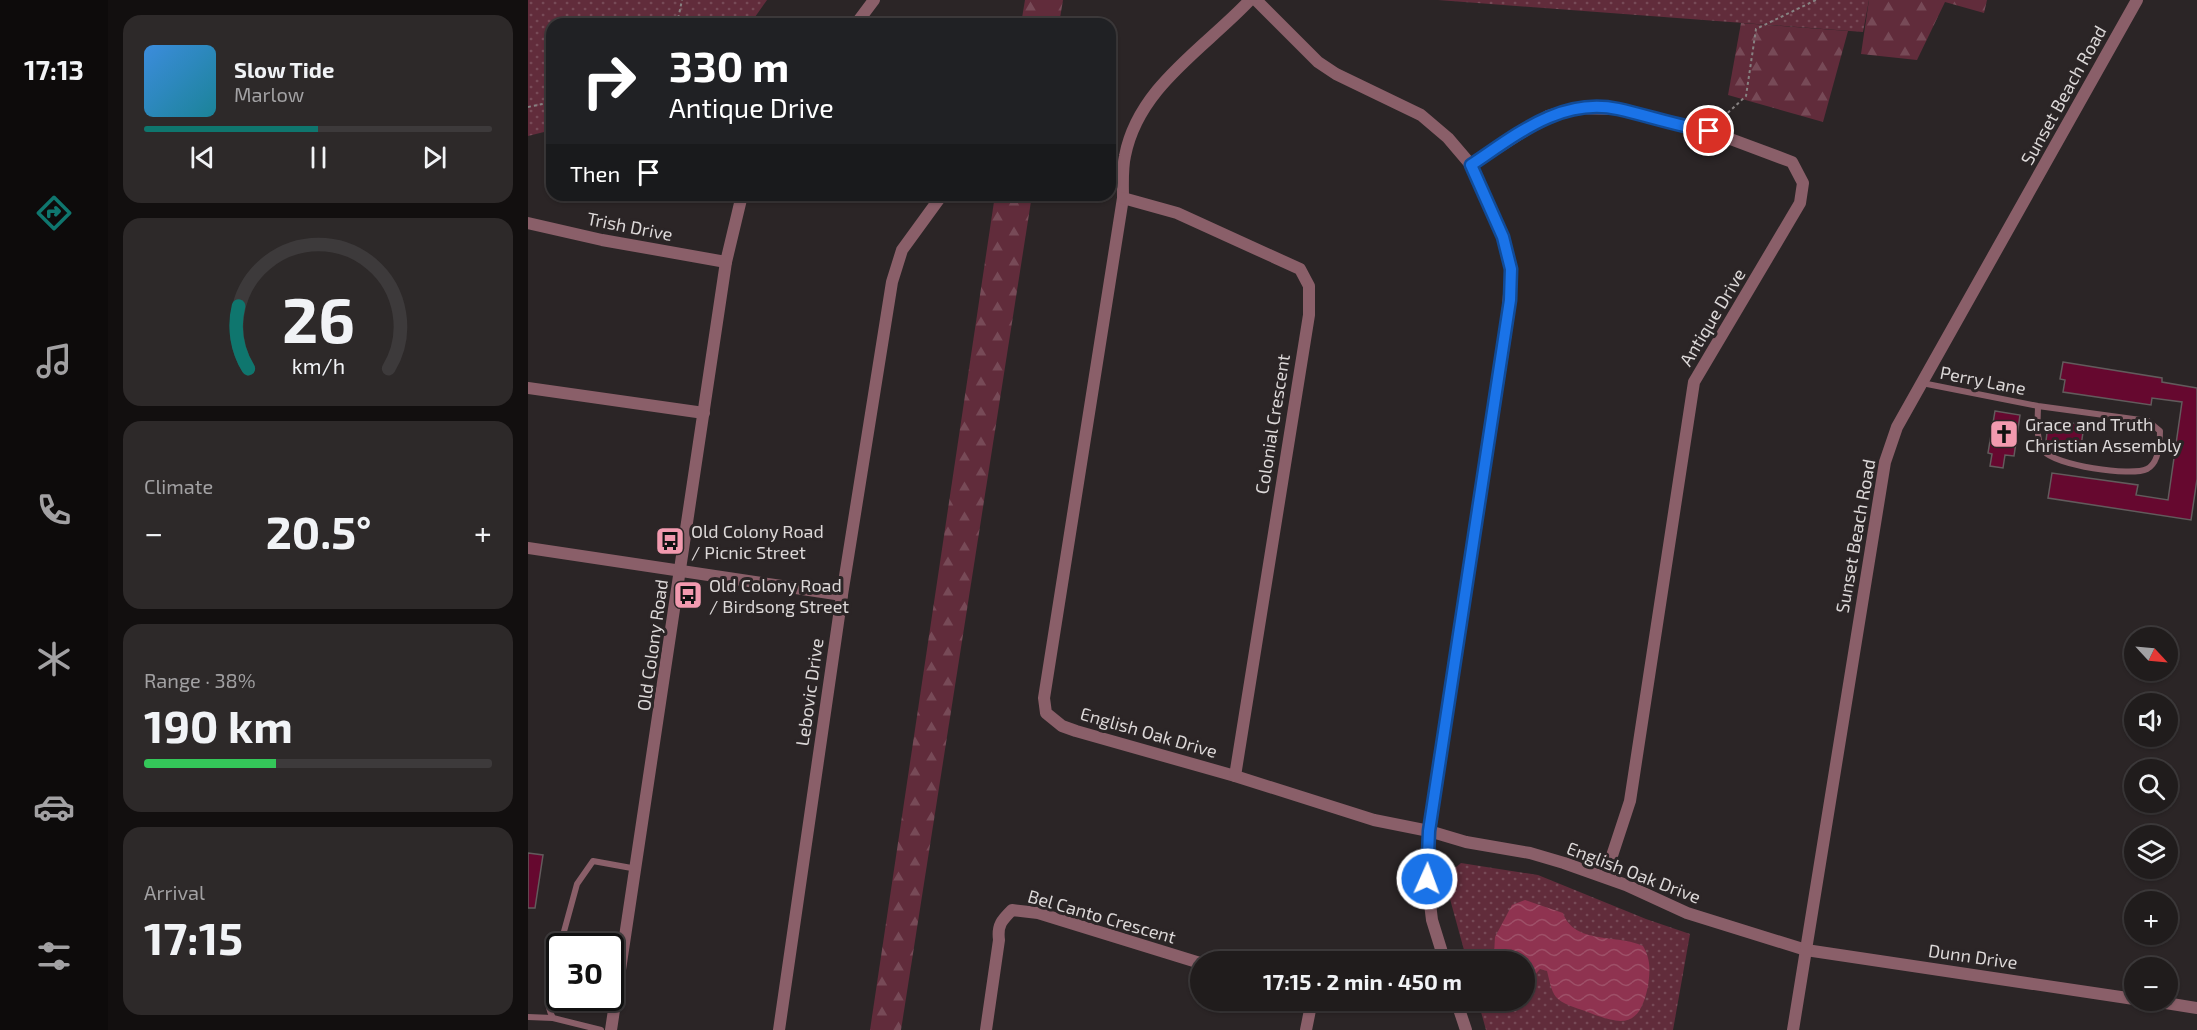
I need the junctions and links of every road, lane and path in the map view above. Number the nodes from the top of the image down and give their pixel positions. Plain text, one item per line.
1 (682, 0) edge
2 (874, 0) edge
3 (1250, 0) edge
4 (1256, 0) edge
5 (1816, 0) edge
6 (2137, 0) edge
7 (678, 18) edge
8 (860, 18) edge
9 (546, 103) edge
10 (528, 107) edge
11 (1709, 131) junction
12 (1471, 165) junction
13 (1123, 198) junction
14 (741, 201) edge
15 (938, 201) edge
16 (528, 223) edge
17 (726, 261) junction
18 (1922, 383) junction
19 (528, 388) edge
20 (2038, 406) junction
21 (704, 412) junction
22 (528, 548) edge
23 (681, 569) junction
24 (842, 595) junction
25 (1235, 776) junction
26 (1429, 831) junction
27 (637, 869) junction
28 (1605, 877) junction
29 (564, 933) edge
30 (1806, 950) junction
31 (1441, 951) edge
32 (1190, 960) edge
33 (2124, 998) edge
34 (2178, 1005) edge
35 (2197, 1008) edge
36 (549, 1011) edge
37 (1310, 1011) edge
38 (1460, 1011) edge
39 (528, 1017) edge
40 (553, 1018) junction
41 (601, 1030) edge
42 (611, 1030) edge
43 (778, 1030) edge
44 (986, 1030) edge
45 (1306, 1030) edge
46 (1466, 1030) edge
47 (1793, 1030) edge

1 - 7 path
2 - 8 street
3 - 13 street, English Oak Drive
4 - 12 street
5 - 11 path
6 - 18 street, Sunset Beach Road
9 - 10 path
11 - 12 street, Antique Drive
11 - 28 street, Antique Drive
12 - 26 street
13 - 25 street, Colonial Crescent
13 - 25 street, English Oak Drive
14 - 17 street, Old Colony Road
15 - 24 street, Lebovic Drive
16 - 17 street, Trish Drive
17 - 21 street, Old Colony Road
18 - 20 lane, Perry Lane
18 - 30 street, Sunset Beach Road
19 - 21 street
20 - 20 lane, Perry Lane
21 - 23 street, Old Colony Road
22 - 23 street
23 - 24 street
23 - 27 street, Old Colony Road
24 - 43 street, Lebovic Drive
25 - 26 street, English Oak Drive
26 - 28 street, English Oak Drive
26 - 31 street
27 - 29 lane
27 - 42 street, Old Colony Road
28 - 30 street, English Oak Drive
30 - 33 street, Dunn Drive
30 - 47 street, Sunset Beach Road
32 - 44 street, Bel Canto Crescent
34 - 35 street
36 - 40 lane
37 - 45 street
38 - 46 street
39 - 40 lane
40 - 41 lane

